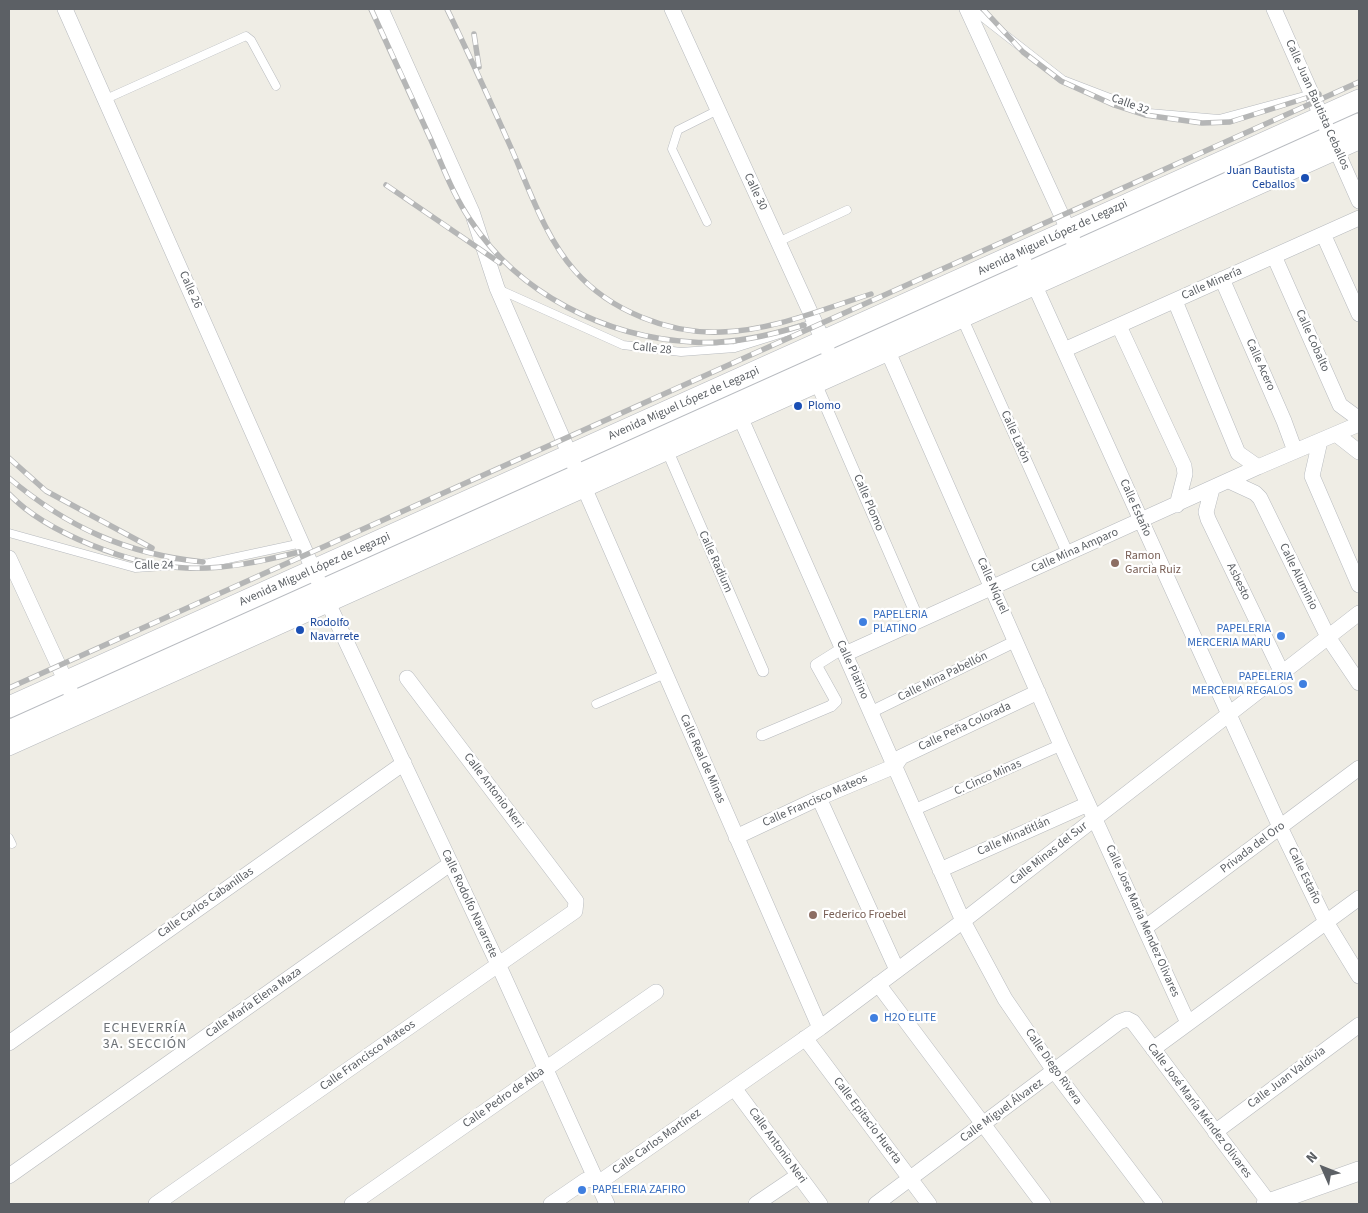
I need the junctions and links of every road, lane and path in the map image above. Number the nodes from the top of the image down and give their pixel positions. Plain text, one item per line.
1 (65, 9) edge
2 (381, 9) edge
3 (672, 9) edge
4 (967, 9) edge
5 (972, 9) edge
6 (1274, 9) edge
7 (276, 86) dead end
8 (1312, 94) junction
9 (106, 99) junction
10 (1359, 100) edge
11 (718, 110) junction
12 (1322, 117) junction
13 (1359, 124) edge
14 (1359, 142) edge
15 (1334, 144) junction
16 (1359, 201) edge
17 (847, 210) dead end
18 (1359, 218) edge
19 (708, 222) dead end
20 (1068, 230) junction
21 (1324, 236) junction
22 (778, 242) junction
23 (1274, 256) junction
24 (1081, 258) junction
25 (1028, 271) junction
26 (1222, 279) junction
27 (497, 288) junction
28 (1175, 301) junction
29 (1359, 314) edge
30 (962, 320) junction
31 (1119, 326) junction
32 (827, 350) junction
33 (1064, 350) junction
34 (889, 354) junction
35 (817, 386) junction
36 (1359, 419) edge
37 (741, 420) junction
38 (1359, 424) edge
39 (1336, 434) junction
40 (1320, 441) junction
41 (1294, 451) junction
42 (668, 452) junction
43 (1359, 452) edge
44 (1258, 468) junction
45 (577, 474) junction
46 (1229, 481) junction
47 (1212, 489) junction
48 (1177, 505) junction
49 (1141, 521) junction
50 (9, 533) edge
51 (302, 543) junction
52 (1068, 554) junction
53 (9, 558) edge
54 (1359, 585) edge
55 (322, 588) junction
56 (992, 588) junction
57 (1359, 613) edge
58 (919, 621) junction
59 (1328, 638) junction
60 (1016, 641) junction
61 (844, 651) junction
62 (763, 671) dead end
63 (1282, 673) junction
64 (665, 674) junction
65 (407, 678) dead end
66 (66, 682) junction
67 (1359, 683) edge
68 (1038, 692) junction
69 (596, 704) dead end
70 (9, 707) edge
71 (78, 708) junction
72 (871, 712) junction
73 (1229, 715) junction
74 (9, 731) edge
75 (762, 736) dead end
76 (1061, 745) junction
77 (9, 748) edge
78 (404, 763) junction
79 (895, 766) junction
80 (1359, 768) edge
81 (819, 798) junction
82 (1088, 804) junction
83 (914, 810) junction
84 (1095, 818) junction
85 (1280, 828) junction
86 (736, 837) junction
87 (450, 864) junction
88 (940, 870) junction
89 (1359, 898) edge
90 (577, 906) joint
91 (963, 921) junction
92 (1326, 922) junction
93 (1146, 927) junction
94 (498, 964) junction
95 (897, 970) junction
96 (1359, 976) edge
97 (878, 984) junction
98 (656, 992) dead end
99 (1127, 1019) joint
100 (1188, 1023) junction
101 (1359, 1025) edge
102 (820, 1028) junction
103 (806, 1038) junction
104 (9, 1043) edge
105 (1153, 1049) junction
106 (545, 1070) junction
107 (1055, 1072) junction
108 (734, 1088) junction
109 (982, 1126) junction
110 (1216, 1132) junction
111 (1359, 1171) edge
112 (799, 1175) junction
113 (9, 1176) edge
114 (910, 1179) junction
115 (596, 1180) junction
116 (156, 1204) edge
117 (352, 1204) edge
118 (551, 1204) edge
119 (607, 1204) edge
120 (756, 1204) edge
121 (820, 1204) edge
122 (876, 1204) edge
123 (929, 1204) edge
124 (1044, 1204) edge
125 (1155, 1204) edge
126 (1268, 1204) edge

1 - 9 street, Calle 26
2 - 27 street
3 - 11 street, Calle 30
4 - 20 street
5 - 8 lane, Calle 32
6 - 8 street, Calle Juan Bautista Ceballos
7 - 9 lane
8 - 12 street, Calle Juan Bautista Ceballos
9 - 51 street, Calle 26
10 - 12 main road, Avenida Miguel López de Legazpi
11 - 19 lane
11 - 22 street, Calle 30
12 - 15 street, Calle Juan Bautista Ceballos
12 - 20 main road, Avenida Miguel López de Legazpi
13 - 15 main road, Avenida Miguel López de Legazpi
14 - 15 street, Avenida Miguel López de Legazpi
15 - 16 street, Calle Juan Bautista Ceballos
15 - 24 main road, Avenida Miguel López de Legazpi
17 - 22 lane
18 - 21 street, Calle Minería
20 - 24 street
20 - 25 main road, Avenida Miguel López de Legazpi
21 - 23 street, Calle Minería
21 - 29 street
22 - 32 street, Calle 30
23 - 26 street, Calle Minería
23 - 36 street, Calle Cobalto
24 - 25 main road, Avenida Miguel López de Legazpi
25 - 30 street, Avenida Miguel López de Legazpi
25 - 32 main road, Avenida Miguel López de Legazpi
25 - 33 street, Calle Estaño
26 - 28 street, Calle Minería
26 - 41 street, Calle Acero
27 - 32 lane, Calle 28
27 - 45 street
28 - 31 street, Calle Minería
28 - 44 street
30 - 34 street, Avenida Miguel López de Legazpi
30 - 52 street, Calle Latón
31 - 33 street, Calle Minería
31 - 48 street
32 - 34 street, Avenida Miguel López de Legazpi
32 - 35 street, Avenida Miguel López de Legazpi
32 - 45 main road, Avenida Miguel López de Legazpi
33 - 49 street, Calle Estaño
34 - 56 street, Calle Níquel
35 - 37 street, Avenida Miguel López de Legazpi
35 - 58 street, Calle Plomo
37 - 42 street, Avenida Miguel López de Legazpi
37 - 61 street, Calle Platino
38 - 39 street, Calle Mina Amparo
39 - 40 street, Calle Mina Amparo
39 - 43 street
40 - 41 street, Calle Mina Amparo
40 - 54 street
41 - 44 street, Calle Mina Amparo
42 - 45 street, Avenida Miguel López de Legazpi
42 - 62 street, Calle Radium
44 - 46 street, Calle Mina Amparo
45 - 55 main road, Avenida Miguel López de Legazpi
45 - 64 street, Calle Real de Minas
46 - 47 street, Calle Mina Amparo
46 - 59 street, Calle Aluminio
47 - 48 street, Calle Mina Amparo
47 - 63 street, Asbesto
48 - 49 street, Calle Mina Amparo
49 - 52 street, Calle Mina Amparo
49 - 73 street, Calle Estaño
50 - 51 lane, Calle 24
51 - 55 street, Calle 26
52 - 56 street, Calle Mina Amparo
53 - 66 street
55 - 66 main road, Avenida Miguel López de Legazpi
55 - 71 main road, Avenida Miguel López de Legazpi
55 - 78 street, Calle Rodolfo Navarrete
56 - 58 street, Calle Mina Amparo
56 - 60 street, Calle Níquel
57 - 59 street, Calle Minas del Sur
58 - 61 street, Calle Mina Amparo
59 - 63 street, Calle Minas del Sur
59 - 67 street, Calle Aluminio
60 - 68 street, Calle Níquel
60 - 72 street, Calle Mina Pabellón
61 - 72 street, Calle Platino
61 - 75 street, Calle Mina Amparo
63 - 73 street, Calle Minas del Sur
64 - 69 lane
64 - 86 street, Calle Real de Minas
65 - 90 street, Calle Antonio Neri
66 - 70 main road, Avenida Miguel López de Legazpi
66 - 71 street
68 - 76 street, Calle Níquel
68 - 79 street, Calle Peña Colorada
71 - 74 main road, Avenida Miguel López de Legazpi
71 - 77 street, Avenida Miguel López de Legazpi
72 - 79 street, Calle Platino
73 - 84 street, Calle Minas del Sur
73 - 85 street, Calle Estaño
76 - 82 street, Calle Níquel
76 - 83 street, C. Cinco Minas
78 - 87 street, Calle Rodolfo Navarrete
78 - 104 street, Calle Carlos Cabanillas
79 - 81 street, Calle Francisco Mateos
79 - 83 street, Calle Platino
80 - 85 street, Privada del Oro
81 - 86 street, Calle Francisco Mateos
81 - 95 street
82 - 84 street, Calle Níquel
82 - 88 street, Calle Minatitlán
83 - 88 street, Calle Platino
84 - 91 street, Calle Minas del Sur
84 - 93 street, Calle Jose Maria Mendez Olivares
85 - 92 street, Calle Estaño
85 - 93 street, Privada del Oro
86 - 102 street, Calle Real de Minas
87 - 94 street, Calle Rodolfo Navarrete
87 - 113 street, Calle María Elena Maza
88 - 91 street, Calle Platino
89 - 92 street
90 - 94 street, Calle Francisco Mateos
91 - 95 street, Calle Minas del Sur
91 - 107 street, Calle Diego Rivera
92 - 96 street, Calle Estaño
92 - 100 street
93 - 100 street, Calle Jose Maria Mendez Olivares
94 - 106 street, Calle Rodolfo Navarrete
94 - 116 street, Calle Francisco Mateos
95 - 97 street, Calle Minas del Sur
97 - 102 street, Calle Minas del Sur
97 - 109 street
98 - 106 street, Calle Pedro de Alba
99 - 105 street, Calle José María Méndez Olivares
99 - 107 street, Calle Miguel Álvarez
100 - 105 street
101 - 110 street, Calle Juan Valdivia
102 - 103 street, Calle Minas del Sur
103 - 108 street, Calle Minas del Sur
103 - 114 street, Calle Epitacio Huerta
105 - 110 street, Calle José María Méndez Olivares
106 - 115 street, Calle Rodolfo Navarrete
106 - 117 street, Calle Pedro de Alba
107 - 109 street, Calle Miguel Álvarez
107 - 125 street, Calle Diego Rivera
108 - 112 street, Calle Antonio Neri
108 - 115 street, Calle Carlos Martínez
109 - 114 street, Calle Miguel Álvarez
109 - 124 street
110 - 126 street, Calle José María Méndez Olivares
111 - 126 street
112 - 120 street
112 - 121 street, Calle Antonio Neri
114 - 122 street, Calle Miguel Álvarez
114 - 123 street, Calle Epitacio Huerta
115 - 118 street, Calle Carlos Martínez
115 - 119 street, Calle Rodolfo Navarrete

